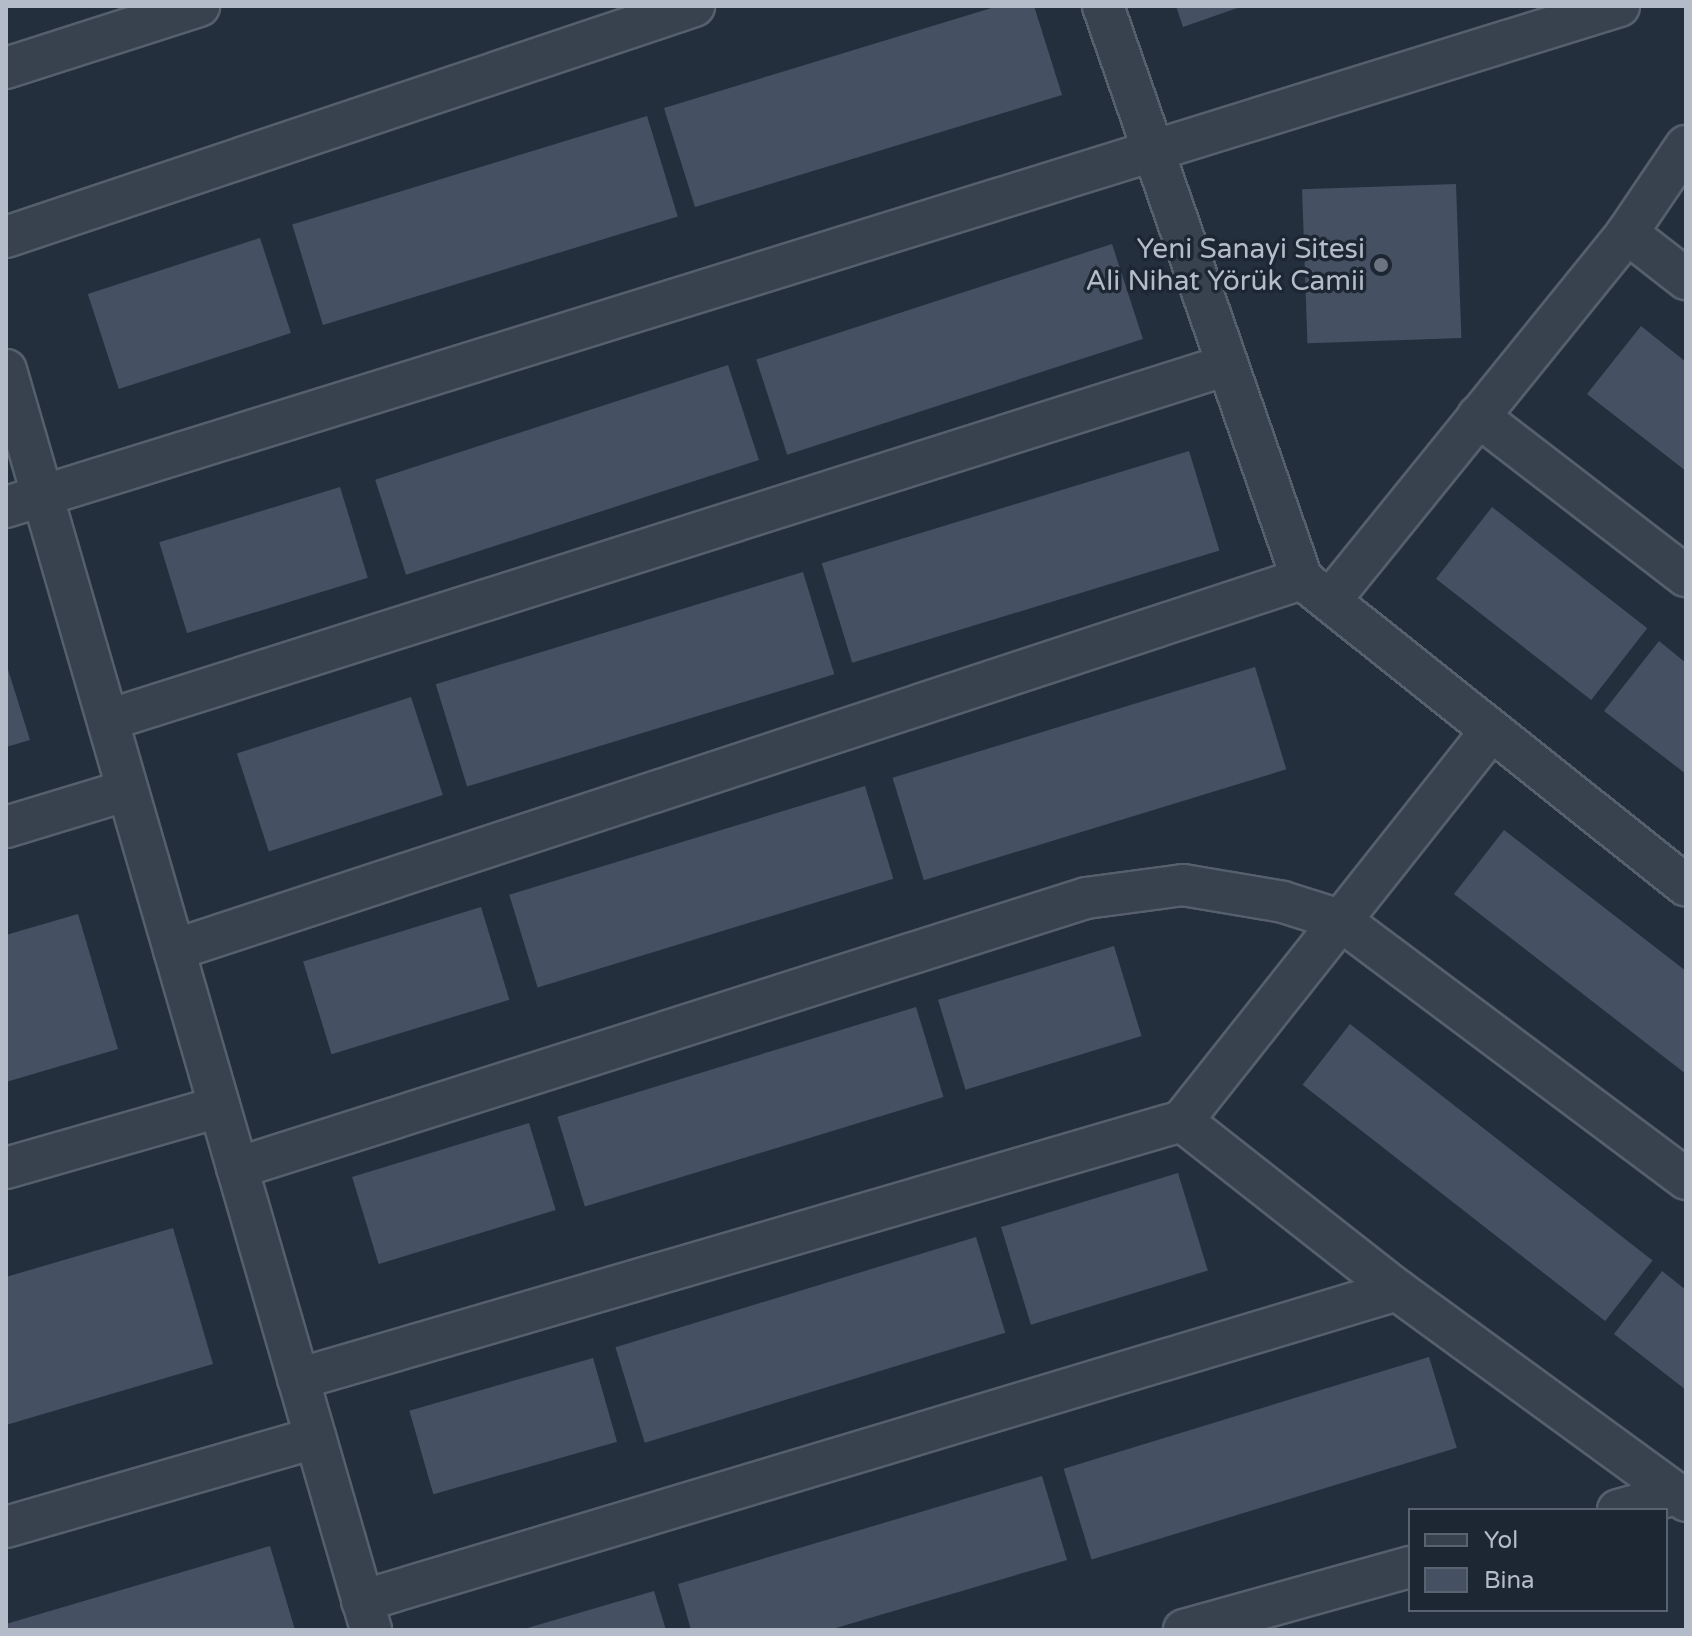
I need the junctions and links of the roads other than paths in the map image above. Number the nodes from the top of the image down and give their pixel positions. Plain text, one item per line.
1 (199, 6) edge
2 (694, 6) edge
3 (1103, 6) edge
4 (1619, 6) edge
5 (6, 68) edge
6 (1686, 146) edge
7 (1153, 153) junction
8 (1627, 233) junction
9 (6, 237) edge
10 (1686, 279) edge
11 (1227, 365) junction
12 (6, 370) edge
13 (1478, 416) junction
14 (24, 502) edge
15 (1686, 576) edge
16 (1316, 589) junction
17 (108, 720) junction
18 (1491, 731) junction
19 (128, 790) junction
20 (6, 827) edge
21 (1686, 885) edge
22 (1340, 920) junction
23 (174, 950) junction
24 (219, 1107) junction
25 (1182, 1121) junction
26 (6, 1168) edge
27 (237, 1168) junction
28 (1686, 1179) edge
29 (1397, 1290) junction
30 (298, 1379) junction
31 (315, 1438) junction
32 (1681, 1498) edge
33 (1628, 1508) edge
34 (6, 1527) edge
35 (1408, 1568) edge
36 (367, 1615) edge
37 (1184, 1630) edge

1 - 5 street
2 - 9 street
3 - 7 street
4 - 7 street
6 - 8 street
7 - 11 street
7 - 14 street
8 - 10 street
8 - 13 street
11 - 16 street
11 - 17 street
12 - 14 street
13 - 15 street
13 - 16 street
14 - 17 street
16 - 18 street
16 - 23 street
17 - 19 street
18 - 21 street
18 - 22 street
19 - 20 street
19 - 23 street
22 - 25 street
22 - 27 street
22 - 28 street
23 - 24 street
24 - 26 street
24 - 27 street
25 - 29 street
25 - 30 street
27 - 30 street
29 - 32 street
29 - 36 street
30 - 31 street
31 - 34 street
31 - 36 street
32 - 33 street
35 - 37 street

